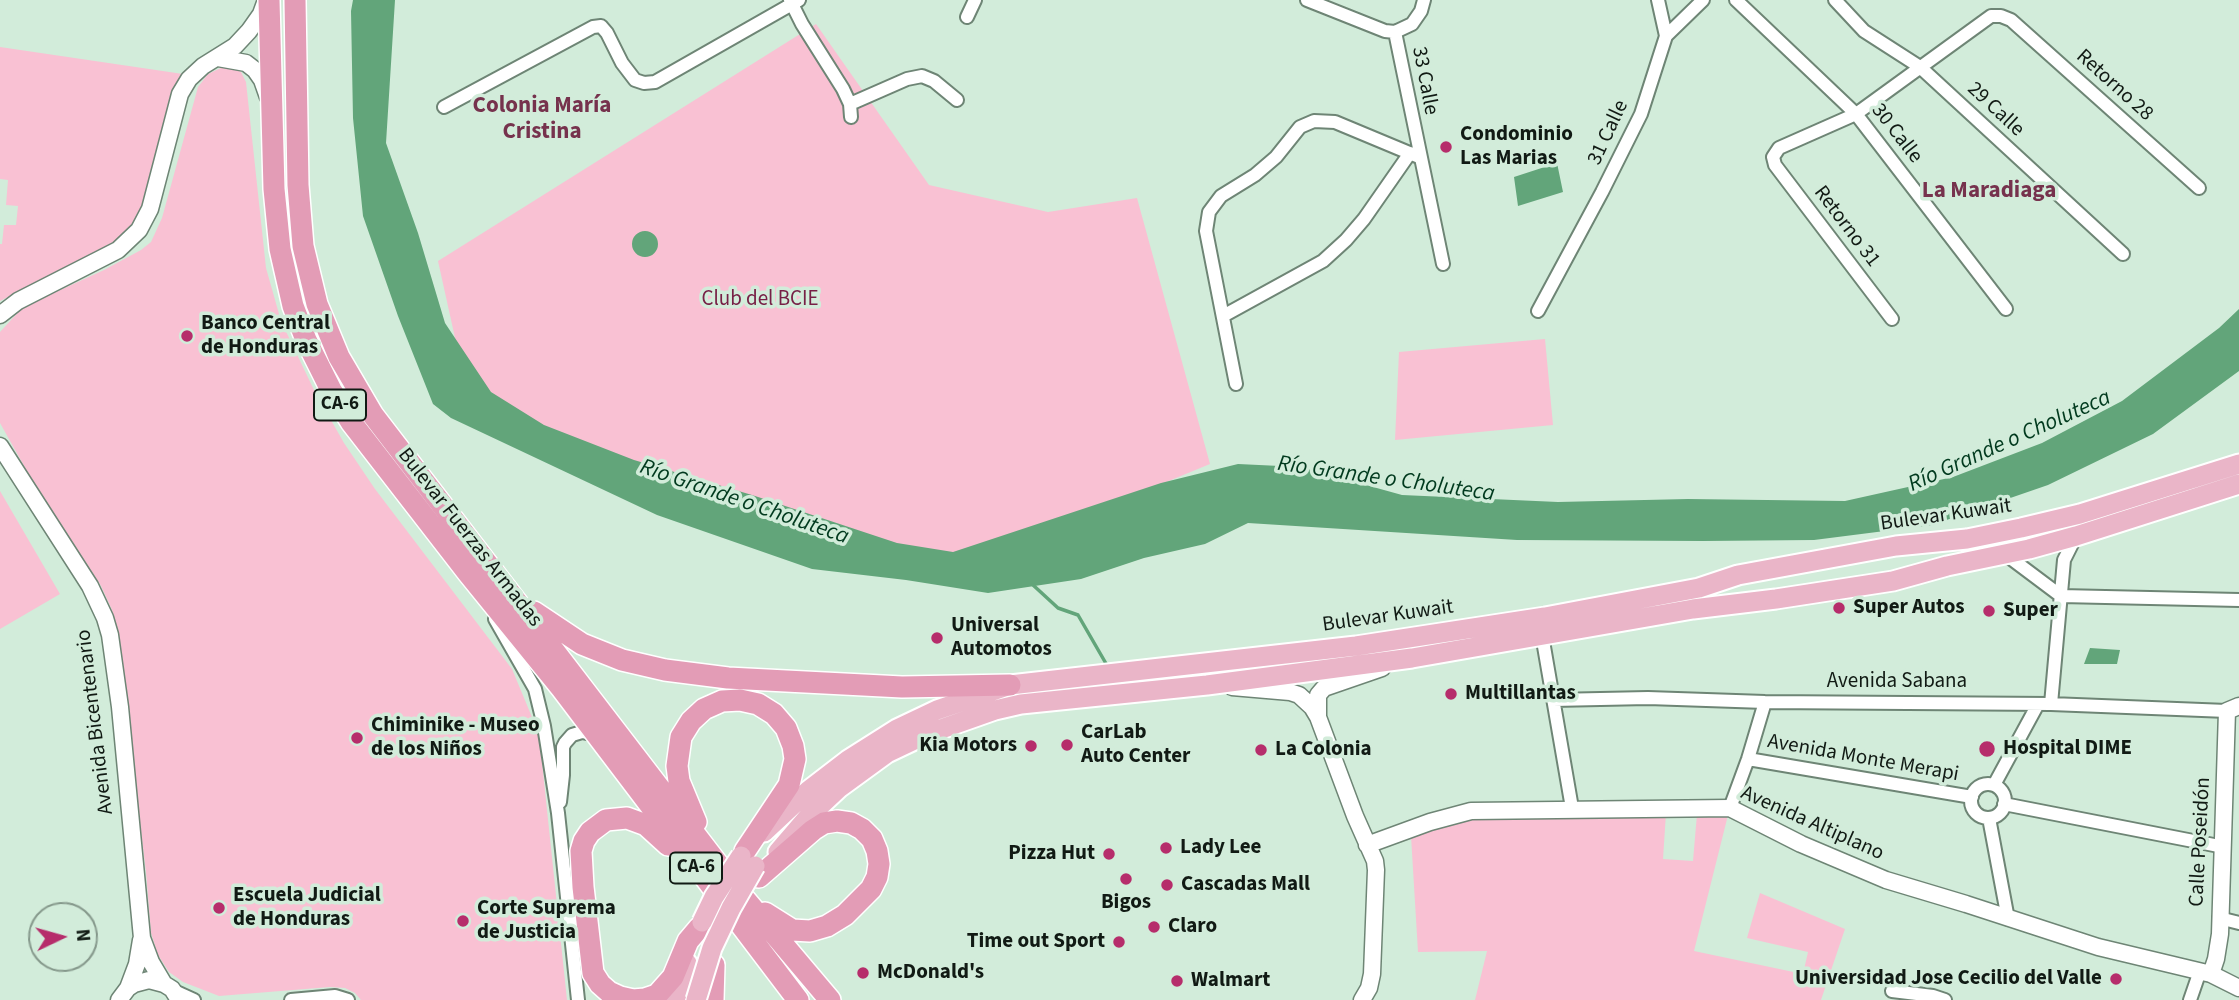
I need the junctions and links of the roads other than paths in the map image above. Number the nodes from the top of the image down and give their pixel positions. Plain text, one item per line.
1 (267, 0) edge
2 (295, 0) edge
3 (975, 0) edge
4 (1307, 0) edge
5 (1424, 0) edge
6 (1658, 0) edge
7 (1703, 0) edge
8 (1736, 0) edge
9 (1835, 0) edge
10 (793, 1) edge
11 (967, 17) dead end
12 (1395, 32) junction
13 (1666, 36) junction
14 (218, 58) junction
15 (1920, 67) junction
16 (957, 100) dead end
17 (850, 104) junction
18 (444, 107) dead end
19 (1856, 114) junction
20 (271, 117) junction
21 (851, 117) dead end
22 (1415, 155) junction
23 (2199, 188) dead end
24 (2123, 254) dead end
25 (1443, 264) dead end
26 (2007, 309) dead end
27 (1538, 311) dead end
28 (0, 315) edge
29 (1223, 316) junction
30 (1892, 319) dead end
31 (1236, 384) dead end
32 (0, 446) edge
33 (2239, 464) edge
34 (2239, 484) edge
35 (2076, 536) junction
36 (1967, 539) junction
37 (2006, 554) junction
38 (1947, 566) junction
39 (468, 573) junction
40 (1699, 588) junction
41 (2061, 596) junction
42 (515, 598) junction
43 (2239, 600) edge
44 (1693, 609) junction
45 (1542, 635) junction
46 (1412, 658) junction
47 (1010, 685) junction
48 (1207, 685) junction
49 (1553, 700) junction
50 (1765, 702) junction
51 (2045, 704) junction
52 (2233, 709) edge
53 (1318, 717) junction
54 (596, 735) junction
55 (1748, 759) junction
56 (1994, 785) junction
57 (1972, 797) junction
58 (2004, 804) junction
59 (1572, 808) junction
60 (1730, 808) junction
61 (558, 813) junction
62 (1989, 818) junction
63 (1367, 845) junction
64 (2224, 847) junction
65 (706, 864) junction
66 (749, 872) junction
67 (2219, 918) junction
68 (2008, 919) junction
69 (2239, 923) edge
70 (700, 925) junction
71 (142, 937) junction
72 (717, 956) junction
73 (2205, 973) junction
74 (2239, 988) edge
75 (172, 991) edge
76 (1892, 991) dead end
77 (123, 994) edge
78 (679, 996) edge
79 (829, 999) edge
80 (194, 1000) edge
81 (291, 1000) edge
82 (348, 1000) edge
83 (578, 1000) edge
84 (702, 1000) edge
85 (713, 1000) edge
86 (797, 1000) edge
87 (1363, 1000) edge
88 (1945, 1000) edge
89 (2190, 1000) edge

1 - 14 street
1 - 20 highway, Bulevar Fuerzas Armadas / CA-6
2 - 42 highway, Bulevar Fuerzas Armadas / CA-6
3 - 11 street
4 - 12 street
5 - 12 street, 33 Calle
6 - 13 street
7 - 13 street
8 - 19 street, 30 Calle
9 - 15 street, 29 Calle
10 - 17 street
10 - 18 street
12 - 22 street, 33 Calle
13 - 27 street, 31 Calle
14 - 20 street
14 - 28 street
15 - 19 street
15 - 23 street, Retorno 28
15 - 24 street, 29 Calle
16 - 17 street
17 - 21 street
19 - 26 street, 30 Calle
19 - 30 street, Retorno 31
20 - 39 highway, Bulevar Fuerzas Armadas / CA-6
22 - 25 street, 33 Calle
22 - 29 street
22 - 29 street
29 - 31 street
32 - 71 street, Avenida Bicentenario
33 - 36 main road, Bulevar Kuwait
34 - 35 main road, Bulevar Kuwait
35 - 37 main road, Bulevar Kuwait
35 - 41 street
36 - 38 main road
36 - 40 main road, Bulevar Kuwait
37 - 38 main road, Bulevar Kuwait
37 - 41 street
38 - 44 main road, Bulevar Kuwait
39 - 54 highway, Bulevar Fuerzas Armadas / CA-6
39 - 61 street
40 - 44 main road
40 - 47 main road, Bulevar Kuwait
41 - 43 street
41 - 51 street
42 - 47 highway
42 - 65 highway, Bulevar Fuerzas Armadas / CA-6
44 - 45 main road, Bulevar Kuwait
45 - 46 main road, Bulevar Kuwait
45 - 49 street
46 - 48 main road, Bulevar Kuwait
46 - 53 street
47 - 66 main road, Bulevar Kuwait
48 - 53 street
48 - 66 main road, Bulevar Kuwait
49 - 50 street, Avenida Sabana
49 - 59 street
50 - 51 street, Avenida Sabana
50 - 55 street
51 - 52 street, Avenida Sabana
51 - 56 street
52 - 64 street, Calle Poseidón
53 - 63 street
54 - 61 street
54 - 65 highway, Bulevar Fuerzas Armadas / CA-6
55 - 57 street, Avenida Monte Merapi
55 - 60 street
56 - 57 street
56 - 58 street
57 - 62 street
58 - 62 street
58 - 64 street
59 - 60 street, Avenida Altiplano
59 - 63 street, Avenida Altiplano
60 - 68 street, Avenida Altiplano
61 - 83 street
62 - 68 street
63 - 87 street
64 - 67 street, Calle Poseidón
65 - 66 highway, Bulevar Fuerzas Armadas / CA-6
65 - 66 highway
65 - 70 highway
65 - 86 highway, Bulevar Fuerzas Armadas / CA-6
66 - 66 highway
66 - 70 main road, Bulevar Kuwait, bridge
66 - 72 main road, Bulevar Kuwait
66 - 78 main road, bridge
66 - 79 highway, Bulevar Fuerzas Armadas / CA-6
67 - 69 street
67 - 73 street, Calle Poseidón
68 - 73 street, Avenida Altiplano
70 - 78 main road, Bulevar Kuwait
71 - 75 street, Avenida Bicentenario
71 - 77 street, Avenida Bicentenario
72 - 84 main road, Bulevar Kuwait
72 - 85 highway
73 - 74 street, Avenida Altiplano
73 - 89 street, Calle Poseidón
75 - 77 street
75 - 80 street
76 - 88 street
81 - 82 street

